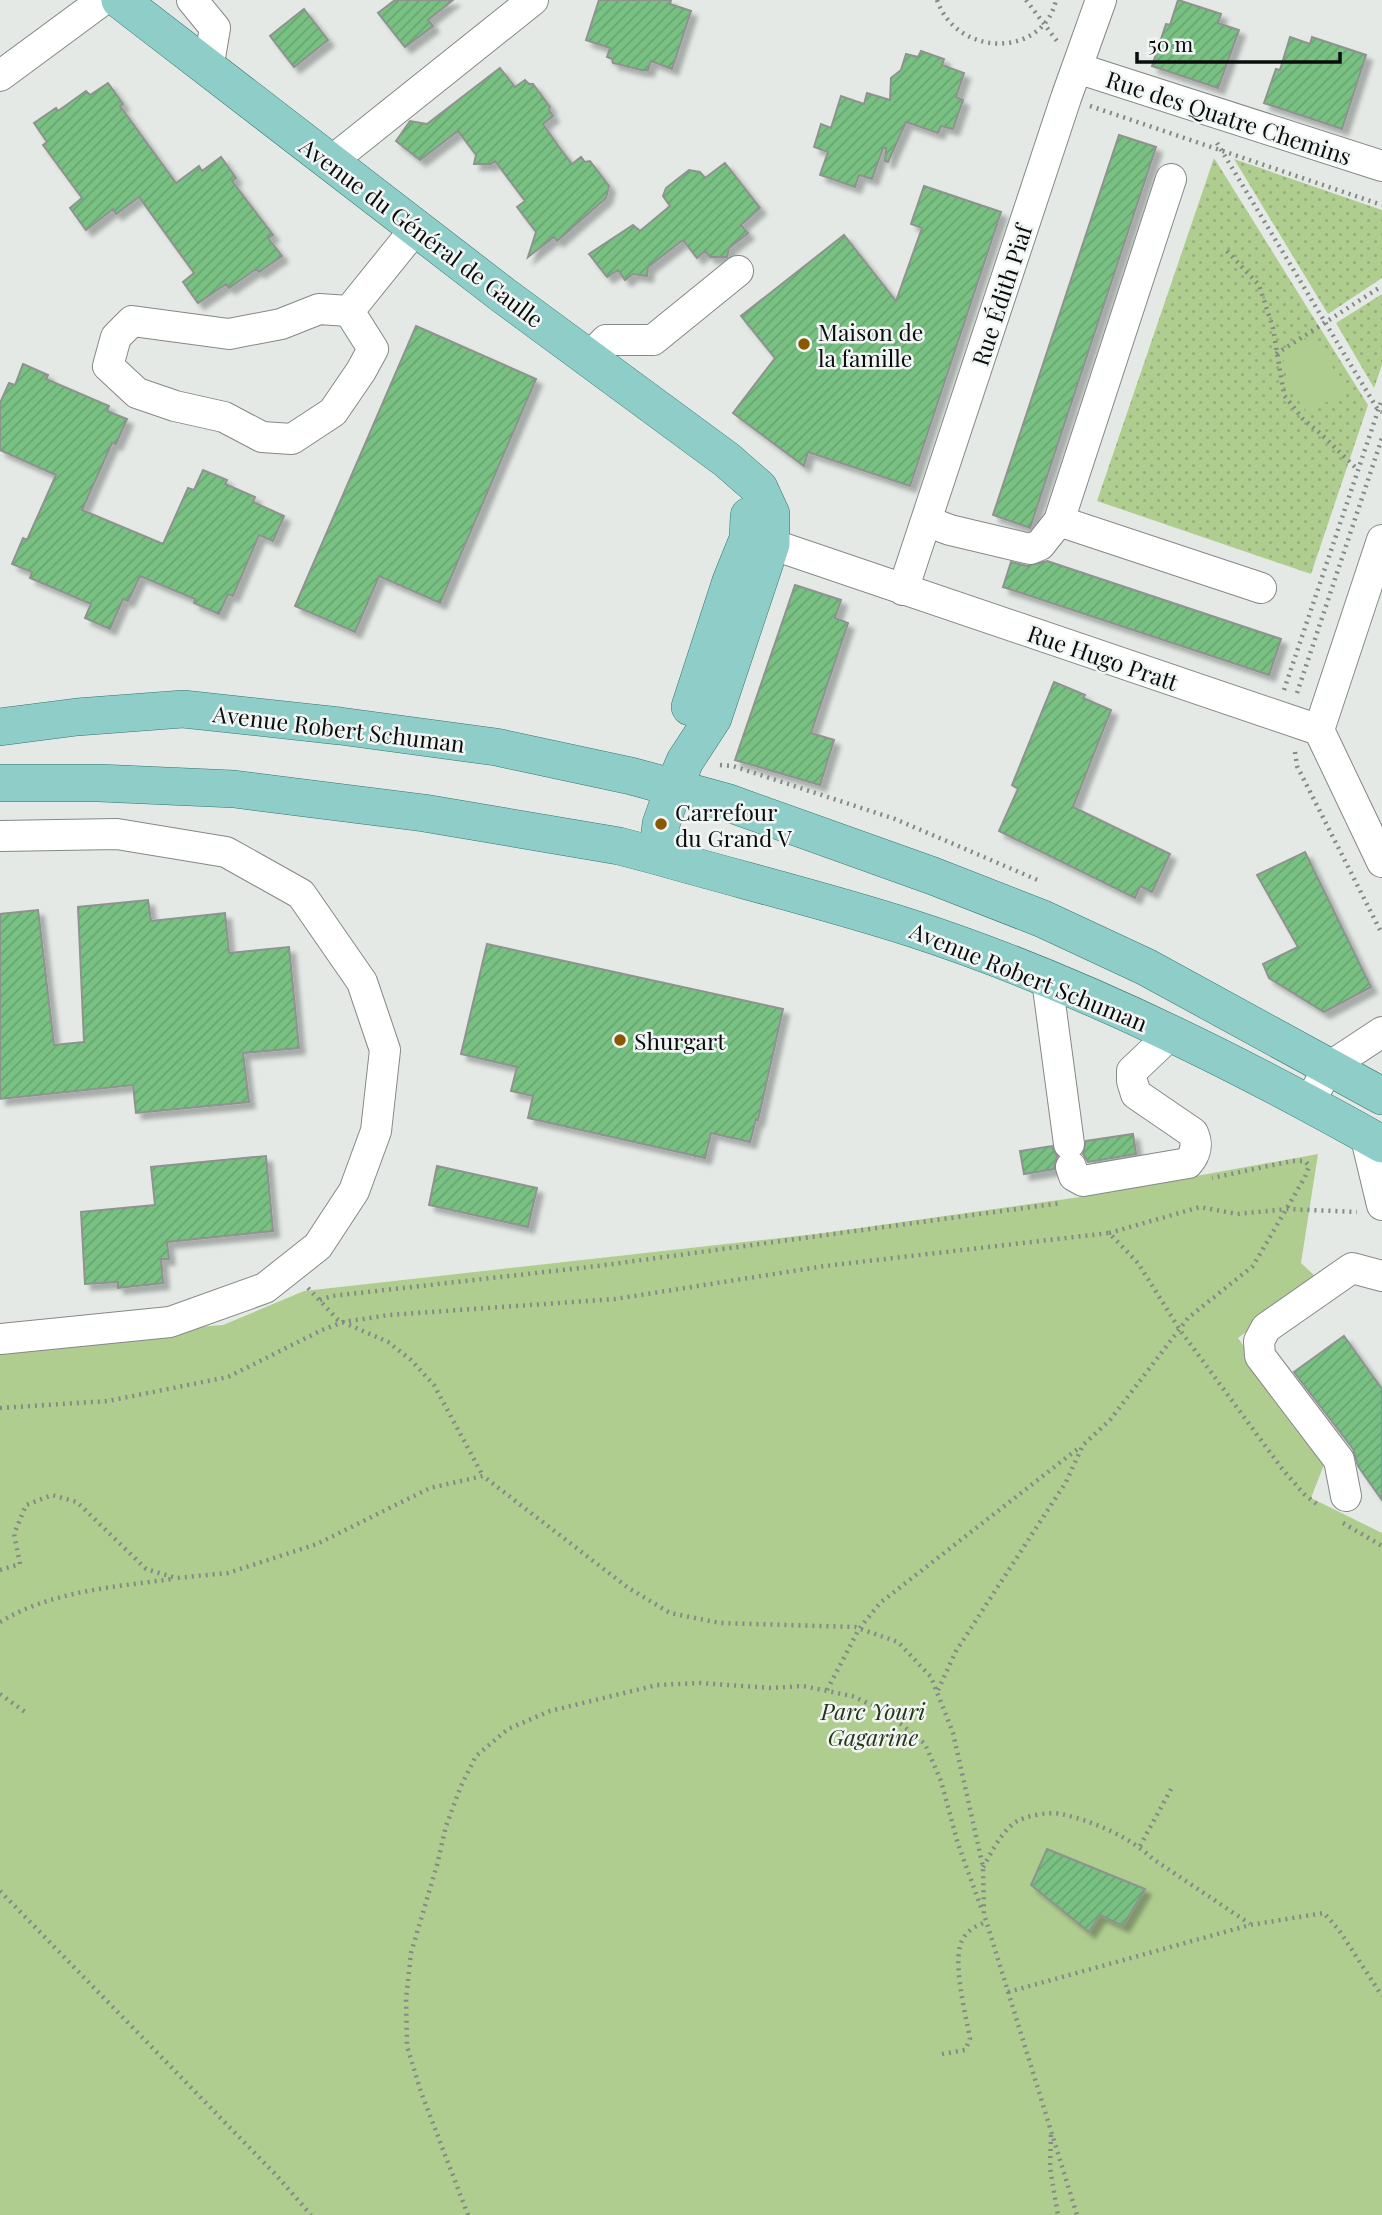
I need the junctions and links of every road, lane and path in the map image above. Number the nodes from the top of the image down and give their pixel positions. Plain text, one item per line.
1 (103, 0) edge
2 (120, 0) edge
3 (192, 0) edge
4 (533, 0) edge
5 (937, 0) edge
6 (1026, 0) edge
7 (1056, 0) edge
8 (1101, 0) edge
9 (1044, 24) junction
10 (1077, 68) junction
11 (208, 69) junction
12 (0, 76) edge
13 (1066, 98) junction
14 (1195, 106) junction
15 (1221, 150) junction
16 (329, 163) junction
17 (1382, 166) edge
18 (1171, 179) dead end
19 (1382, 205) edge
20 (416, 228) junction
21 (1227, 251) dead end
22 (738, 271) dead end
23 (1382, 286) edge
24 (349, 311) junction
25 (1325, 322) junction
26 (1276, 354) junction
27 (589, 357) junction
28 (1382, 399) edge
29 (1380, 411) edge
30 (1358, 470) junction
31 (1059, 521) junction
32 (926, 522) junction
33 (1382, 540) edge
34 (760, 541) junction
35 (1261, 588) dead end
36 (904, 590) junction
37 (1276, 715) junction
38 (0, 727) edge
39 (1319, 730) junction
40 (680, 774) junction
41 (0, 783) edge
42 (0, 836) edge
43 (659, 840) junction
44 (1382, 862) edge
45 (1047, 980) junction
46 (1382, 1032) edge
47 (1171, 1034) junction
48 (1329, 1067) junction
49 (1382, 1096) edge
50 (1308, 1104) junction
51 (1373, 1139) edge
52 (1211, 1178) dead end
53 (1074, 1201) dead end
54 (1287, 1209) junction
55 (1376, 1209) edge
56 (1109, 1233) junction
57 (288, 1270) junction
58 (1382, 1276) edge
59 (320, 1300) junction
60 (343, 1322) junction
61 (1180, 1330) junction
62 (0, 1339) edge
63 (0, 1408) edge
64 (1083, 1445) junction
65 (483, 1476) junction
66 (1335, 1508) junction
67 (1382, 1546) edge
68 (0, 1570) edge
69 (176, 1578) junction
70 (0, 1622) edge
71 (859, 1629) junction
72 (827, 1690) junction
73 (937, 1692) junction
74 (0, 1694) edge
75 (25, 1712) dead end
76 (1171, 1789) dead end
77 (1140, 1846) junction
78 (983, 1867) junction
79 (0, 1891) edge
80 (984, 1914) junction
81 (986, 1922) junction
82 (1250, 1925) junction
83 (1008, 1992) junction
84 (1382, 1996) edge
85 (942, 2054) dead end
86 (1051, 2131) junction
87 (311, 2215) edge
88 (468, 2215) edge
89 (1058, 2215) edge
90 (1077, 2215) edge

1 - 12 street
2 - 11 main road, Avenue du Général de Gaulle
3 - 11 street
4 - 16 street
5 - 9 path
6 - 9 path
7 - 9 path
8 - 10 street, Rue Édith Piaf
9 - 10 path
10 - 13 street, Rue Édith Piaf
10 - 14 street, Rue des Quatre Chemins
11 - 16 main road, Avenue du Général de Gaulle
13 - 15 path
13 - 32 street, Rue Édith Piaf
14 - 15 path
14 - 17 street, Rue des Quatre Chemins
15 - 19 path
15 - 25 path
16 - 20 main road, Avenue du Général de Gaulle
18 - 31 street
20 - 24 street
20 - 27 main road, Avenue du Général de Gaulle
21 - 26 path
22 - 27 street
23 - 25 path
24 - 24 street
25 - 26 path
25 - 29 path
26 - 30 path
27 - 34 main road, Avenue du Général de Gaulle
28 - 29 path
29 - 30 path
30 - 37 path
31 - 32 street
31 - 35 street
32 - 36 street, Rue Édith Piaf
33 - 39 street
34 - 36 street, Rue Hugo Pratt
34 - 40 main road, Avenue du Général de Gaulle
36 - 37 street, Rue Hugo Pratt
37 - 39 street, Rue Hugo Pratt
38 - 40 main road, Avenue Robert Schuman
39 - 44 street
40 - 43 main road
40 - 48 main road, Avenue Robert Schuman
41 - 43 main road, Avenue Robert Schuman
42 - 57 street
43 - 45 main road, Avenue Robert Schuman
45 - 47 main road, Avenue Robert Schuman
45 - 47 street
46 - 48 street
47 - 50 main road, Avenue Robert Schuman
48 - 49 main road, Avenue Robert Schuman
48 - 50 street
50 - 51 main road, Avenue Robert Schuman
51 - 55 street
52 - 54 path
53 - 59 path
54 - 55 path
54 - 56 path
54 - 61 path
56 - 60 path
56 - 61 path
57 - 59 path
57 - 62 street
58 - 66 street
59 - 60 path
60 - 63 path
60 - 65 path
61 - 64 path
61 - 66 path
64 - 71 path
64 - 73 path
65 - 69 path
65 - 71 path
66 - 67 path
68 - 69 path
69 - 70 path
71 - 72 path
71 - 73 path
72 - 80 path
72 - 88 path
73 - 78 path
74 - 75 path
76 - 77 path
77 - 78 path
77 - 82 path
78 - 80 path
79 - 87 path
80 - 81 path
81 - 83 path
81 - 85 path
82 - 83 path
82 - 84 path
83 - 86 path
86 - 89 path
86 - 90 path

